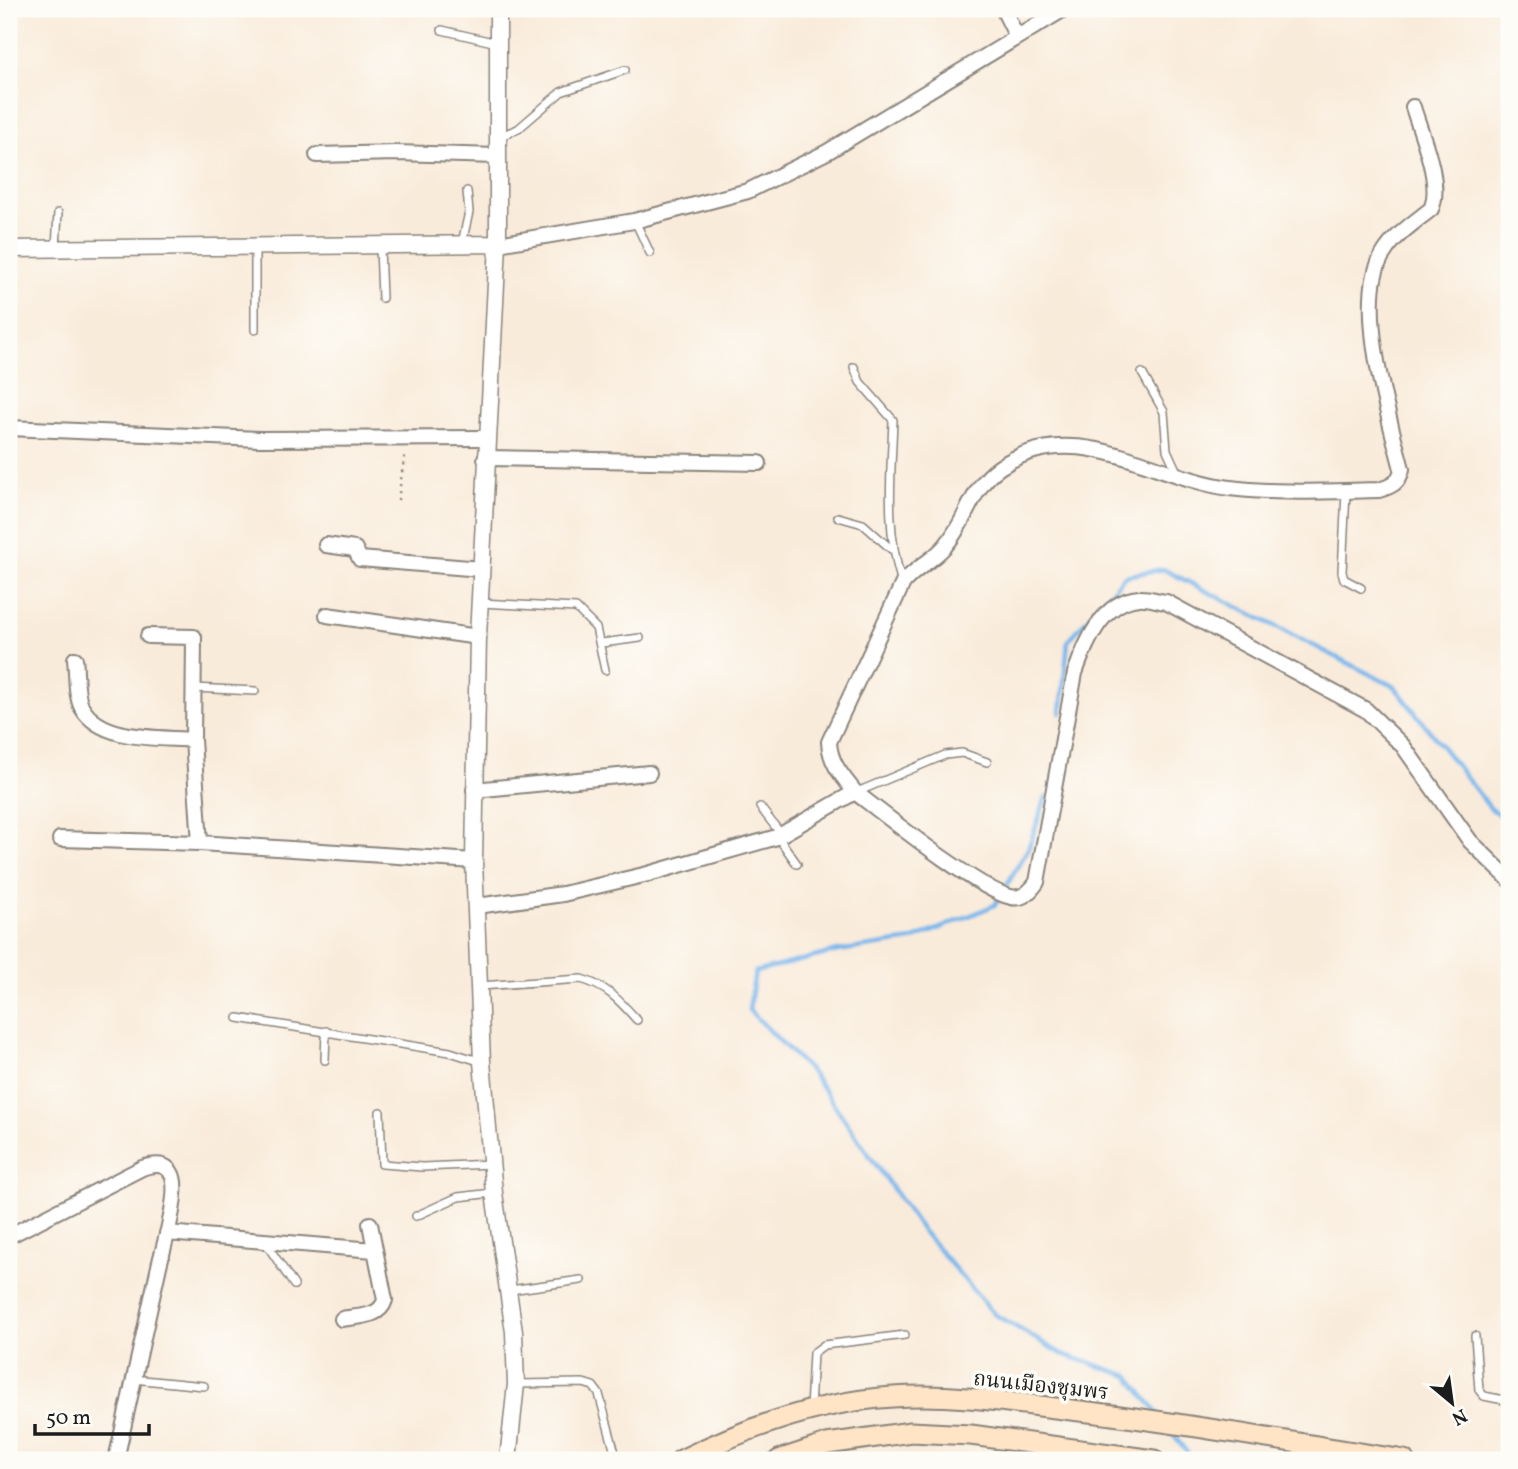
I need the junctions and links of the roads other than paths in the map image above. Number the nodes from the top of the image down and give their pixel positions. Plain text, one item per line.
1 (498, 9) edge
2 (1003, 9) edge
3 (1064, 9) edge
4 (442, 30) dead end
5 (1017, 37) junction
6 (498, 43) junction
7 (625, 70) dead end
8 (1413, 107) dead end
9 (497, 137) junction
10 (317, 155) dead end
11 (496, 156) junction
12 (467, 191) dead end
13 (58, 213) dead end
14 (634, 221) junction
15 (9, 239) edge
16 (461, 244) junction
17 (498, 244) junction
18 (380, 245) junction
19 (255, 247) junction
20 (56, 248) junction
21 (9, 249) edge
22 (650, 253) dead end
23 (382, 298) dead end
24 (255, 330) dead end
25 (854, 367) dead end
26 (1142, 373) dead end
27 (9, 428) edge
28 (486, 438) junction
29 (485, 458) junction
30 (760, 463) dead end
31 (1178, 475) junction
32 (1346, 491) junction
33 (838, 517) dead end
34 (326, 545) dead end
35 (892, 550) junction
36 (481, 569) junction
37 (903, 583) junction
38 (1361, 588) dead end
39 (479, 603) junction
40 (327, 615) dead end
41 (148, 636) dead end
42 (478, 637) junction
43 (640, 638) dead end
44 (602, 643) junction
45 (75, 659) dead end
46 (605, 670) dead end
47 (194, 688) junction
48 (255, 691) dead end
49 (193, 740) junction
50 (987, 762) dead end
51 (649, 773) dead end
52 (474, 790) junction
53 (855, 792) junction
54 (760, 807) dead end
55 (779, 836) junction
56 (60, 839) dead end
57 (200, 843) junction
58 (474, 861) junction
59 (797, 863) dead end
60 (1509, 879) edge
61 (477, 906) junction
62 (480, 986) junction
63 (238, 1018) dead end
64 (637, 1020) dead end
65 (326, 1031) junction
66 (325, 1060) dead end
67 (482, 1062) junction
68 (380, 1112) dead end
69 (493, 1164) junction
70 (494, 1193) junction
71 (416, 1216) dead end
72 (370, 1224) dead end
73 (166, 1233) junction
74 (9, 1236) edge
75 (264, 1241) junction
76 (374, 1250) junction
77 (581, 1280) dead end
78 (294, 1285) dead end
79 (510, 1290) junction
80 (342, 1319) dead end
81 (905, 1335) dead end
82 (1475, 1336) dead end
83 (133, 1379) junction
84 (516, 1384) junction
85 (204, 1386) dead end
86 (1509, 1401) edge
87 (810, 1410) junction
88 (116, 1460) edge
89 (509, 1460) edge
90 (617, 1460) edge
91 (681, 1460) edge
92 (779, 1460) edge
93 (1154, 1460) edge
94 (1404, 1460) edge

1 - 6 street
2 - 5 street
3 - 5 street
4 - 6 lane
5 - 14 street
6 - 9 street
7 - 9 lane
8 - 32 street
9 - 11 street
10 - 11 street
11 - 17 street
12 - 16 lane
13 - 20 lane
14 - 17 street
14 - 22 lane
15 - 21 lane
16 - 17 street
16 - 18 street
17 - 28 street
18 - 19 street
18 - 23 lane
19 - 20 street
19 - 24 lane
20 - 21 street
25 - 35 lane
26 - 31 lane
27 - 28 street
28 - 29 street
29 - 30 street
29 - 36 street
31 - 32 street
31 - 37 street
32 - 38 lane
33 - 35 lane
34 - 36 street
35 - 37 lane
36 - 39 street
37 - 53 street
39 - 42 street
39 - 44 lane
40 - 42 street
41 - 47 street
42 - 52 street
43 - 44 lane
44 - 46 lane
45 - 49 street
47 - 48 lane
47 - 49 street
49 - 57 street
50 - 53 lane
51 - 52 street
52 - 58 street
53 - 55 street
53 - 60 street
54 - 55 lane
55 - 59 lane
55 - 61 street
56 - 57 street
57 - 58 street
58 - 61 street
61 - 62 street
62 - 64 lane
62 - 67 street
63 - 65 lane
65 - 66 lane
65 - 67 lane
67 - 69 street
68 - 69 lane
69 - 70 street
70 - 71 lane
70 - 79 street
72 - 76 street
73 - 74 street
73 - 75 street
73 - 83 street
75 - 76 street
75 - 78 lane
76 - 80 street
77 - 79 lane
79 - 84 street
81 - 87 lane
82 - 86 lane
83 - 85 lane
83 - 88 street
84 - 89 street
84 - 90 lane
87 - 91 main road, ถนนเมืองชุมพร
87 - 94 main road, ถนนเมืองชุมพร
92 - 93 main road

